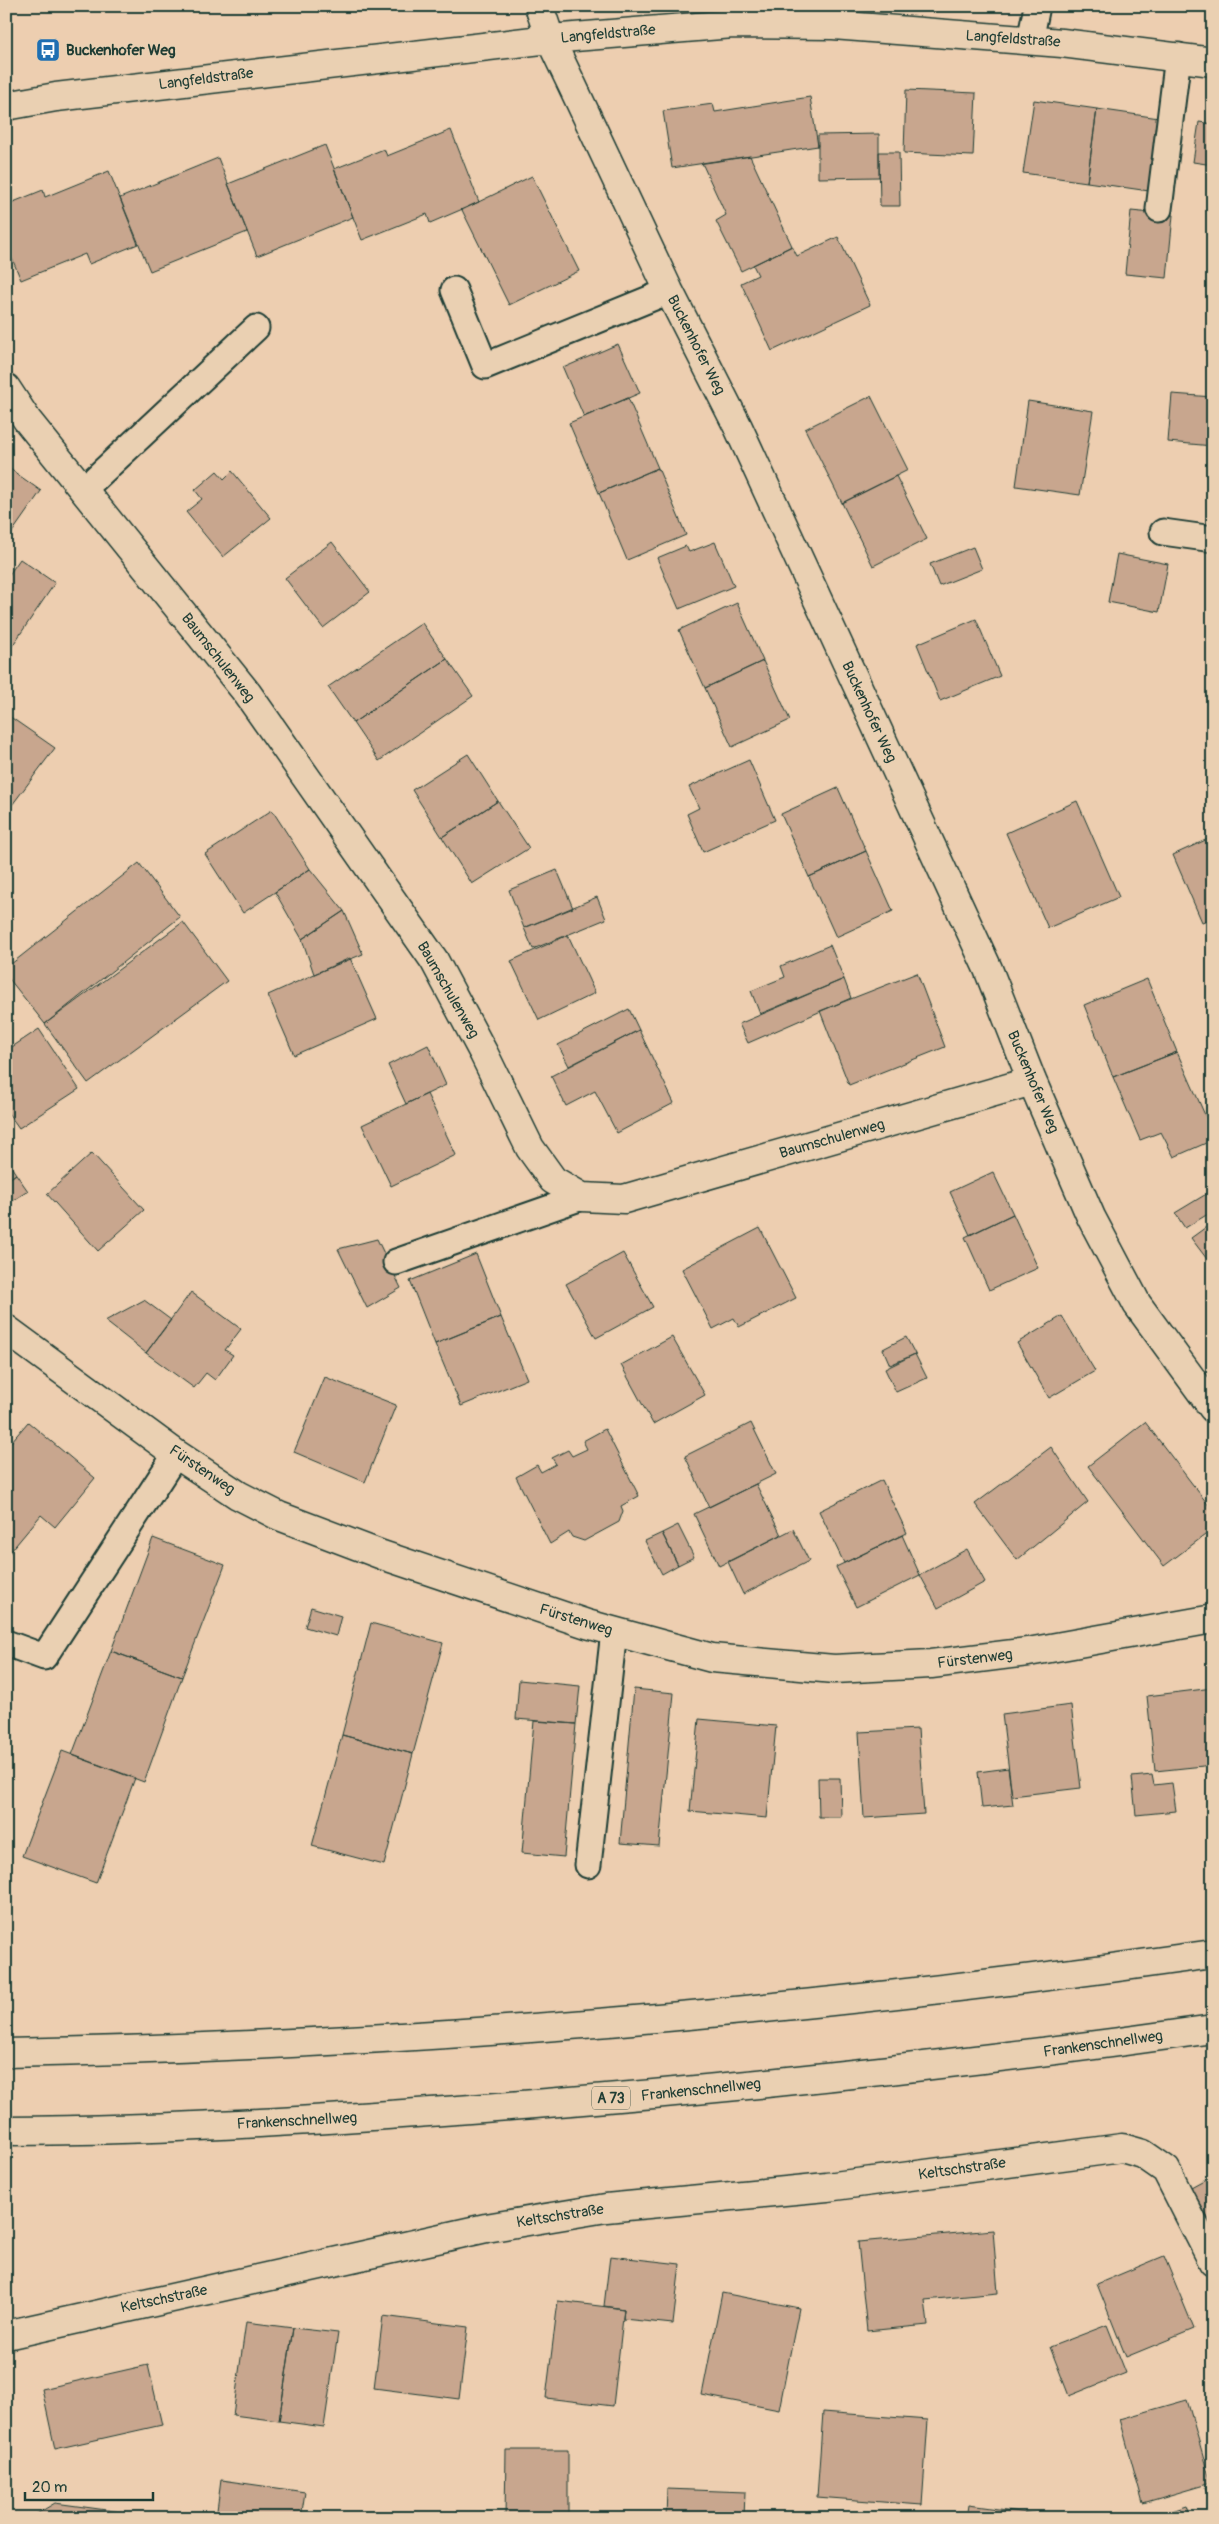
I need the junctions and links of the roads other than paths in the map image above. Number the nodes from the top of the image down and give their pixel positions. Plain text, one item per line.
1 (539, 6) edge
2 (1037, 6) edge
3 (550, 39) junction
4 (1030, 41) junction
5 (1178, 56) junction
6 (1213, 62) edge
7 (6, 106) edge
8 (1159, 209) dead end
9 (454, 290) dead end
10 (669, 291) junction
11 (256, 328) dead end
12 (6, 388) edge
13 (83, 490) junction
14 (1163, 532) dead end
15 (1213, 540) edge
16 (1032, 1081) junction
17 (582, 1197) junction
18 (396, 1262) dead end
19 (7, 1330) edge
20 (1213, 1408) edge
21 (176, 1454) junction
22 (1213, 1619) edge
23 (614, 1632) junction
24 (6, 1643) edge
25 (588, 1865) dead end
26 (1213, 1954) edge
27 (1213, 2029) edge
28 (6, 2053) edge
29 (6, 2131) edge
30 (1213, 2262) edge
31 (6, 2335) edge

1 - 3 main road, Buckenhofer Weg
2 - 4 lane
3 - 4 main road, Langfeldstraße
3 - 7 main road, Langfeldstraße
3 - 10 main road, Buckenhofer Weg
4 - 5 main road, Langfeldstraße
5 - 6 main road, Langfeldstraße
5 - 8 lane
9 - 10 lane
10 - 16 main road, Buckenhofer Weg
11 - 13 lane
12 - 13 main road, Baumschulenweg
13 - 17 main road, Baumschulenweg
14 - 15 lane
16 - 17 main road, Baumschulenweg
16 - 20 main road, Buckenhofer Weg
17 - 18 lane
19 - 21 main road, Fürstenweg
21 - 23 main road, Fürstenweg
21 - 24 lane
22 - 23 main road, Fürstenweg
23 - 25 lane
26 - 28 main road
27 - 29 main road, Frankenschnellweg / A 73
30 - 31 main road, Keltschstraße

